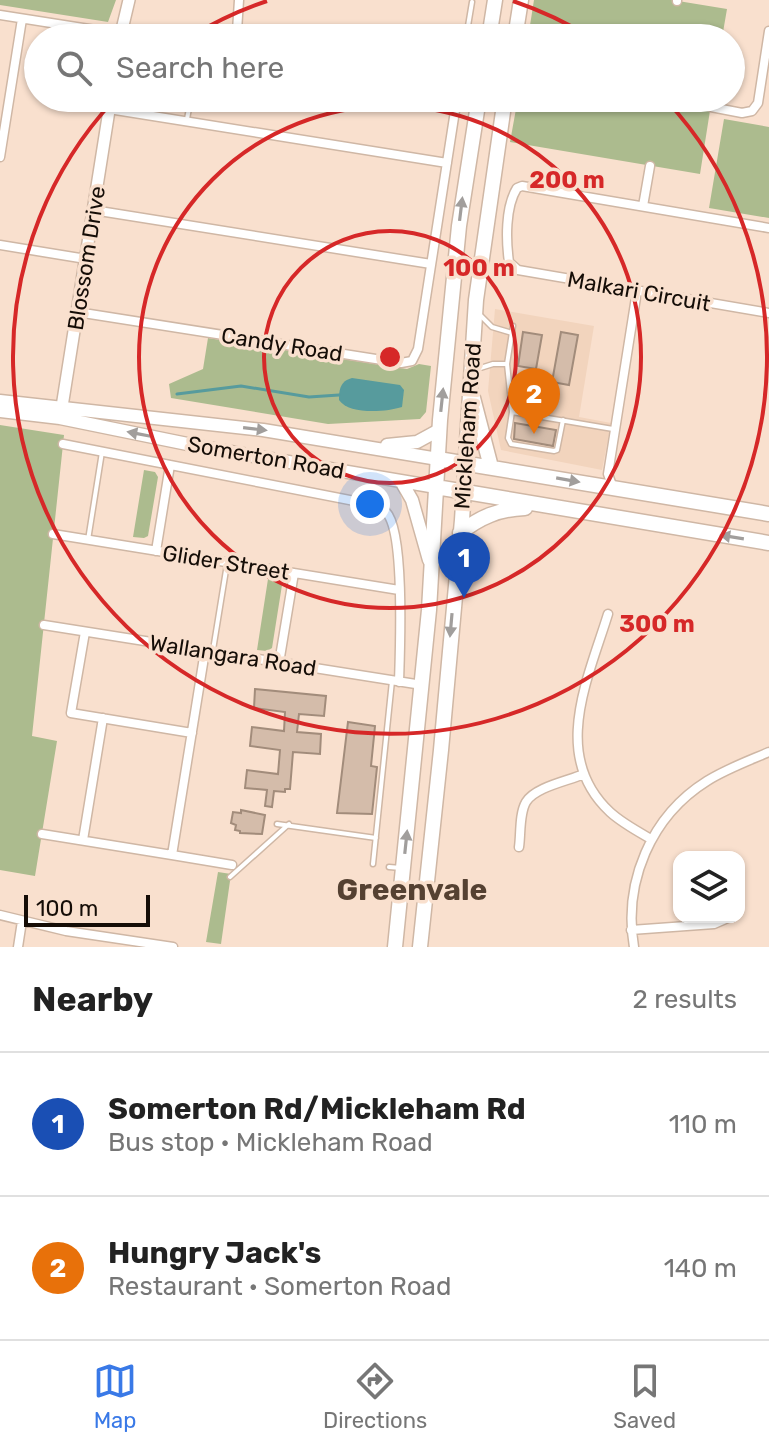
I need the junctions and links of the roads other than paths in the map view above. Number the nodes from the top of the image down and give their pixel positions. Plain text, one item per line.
1 (129, 0) edge
2 (239, 0) edge
3 (495, 0) edge
4 (521, 0) edge
5 (472, 2) edge
6 (0, 15) edge
7 (22, 19) junction
8 (51, 24) edge
9 (124, 24) edge
10 (237, 24) edge
11 (468, 24) edge
12 (491, 24) edge
13 (517, 24) edge
14 (769, 31) edge
15 (767, 57) edge
16 (764, 94) edge
17 (109, 112) edge
18 (144, 112) edge
19 (189, 112) edge
20 (455, 112) edge
21 (477, 112) edge
22 (503, 112) edge
23 (737, 112) edge
24 (187, 122) junction
25 (0, 157) edge
26 (447, 163) junction
27 (650, 166) dead end
28 (643, 206) junction
29 (93, 210) junction
30 (769, 228) edge
31 (0, 245) edge
32 (86, 259) junction
33 (431, 264) junction
34 (637, 291) junction
35 (476, 300) junction
36 (77, 312) junction
37 (769, 313) edge
38 (513, 326) dead end
39 (512, 333) junction
40 (507, 364) junction
41 (470, 373) junction
42 (0, 401) edge
43 (0, 411) edge
44 (62, 412) junction
45 (512, 412) junction
46 (563, 420) junction
47 (615, 429) junction
48 (439, 430) junction
49 (63, 444) dead end
50 (364, 446) junction
51 (102, 452) junction
52 (438, 459) junction
53 (465, 463) junction
54 (170, 465) junction
55 (491, 467) junction
56 (401, 481) junction
57 (611, 481) junction
58 (436, 487) junction
59 (463, 492) junction
60 (550, 506) junction
61 (769, 514) edge
62 (460, 533) junction
63 (53, 534) dead end
64 (88, 540) junction
65 (769, 543) edge
66 (156, 551) junction
67 (227, 562) junction
68 (432, 571) junction
69 (294, 573) junction
70 (399, 590) junction
71 (608, 614) dead end
72 (44, 625) dead end
73 (85, 632) junction
74 (209, 652) junction
75 (279, 663) junction
76 (396, 681) junction
77 (422, 685) junction
78 (103, 718) junction
79 (192, 733) junction
80 (769, 752) edge
81 (584, 774) junction
82 (277, 824) dead end
83 (289, 824) junction
84 (42, 834) dead end
85 (376, 838) junction
86 (651, 839) junction
87 (83, 840) junction
88 (519, 847) dead end
89 (172, 855) junction
90 (373, 864) dead end
91 (232, 865) dead end
92 (230, 877) dead end
93 (0, 915) edge
94 (22, 921) junction
95 (716, 923) edge
96 (631, 930) junction
97 (114, 942) edge
98 (392, 945) edge
99 (18, 947) edge
100 (173, 947) edge
101 (420, 947) edge
102 (634, 947) edge

1 - 9 street
2 - 10 street
3 - 12 main road
4 - 13 main road
5 - 11 lane
6 - 7 street
7 - 8 street
7 - 25 street
14 - 15 street
15 - 16 street
16 - 23 street
17 - 29 street, Blossom Drive
18 - 24 street
19 - 24 lane
20 - 26 street, Candy Road
48 -> 21 main road, Mickleham Road
22 - 35 main road, Mickleham Road
24 - 26 street
26 - 33 street, Candy Road
27 - 28 street
28 - 30 street, Malkari Circuit
28 - 34 street, Malkari Circuit
29 - 32 street, Blossom Drive
29 - 33 street
31 - 32 street
32 - 36 street, Blossom Drive
33 - 36 street, Candy Road
34 - 37 street, Malkari Circuit
34 - 47 street
35 - 39 lane
35 - 41 main road, Mickleham Road
36 - 44 street, Blossom Drive
38 - 39 lane
39 - 40 lane
40 - 41 lane
40 - 45 lane
41 - 53 main road, Mickleham Road
41 - 55 main road
42 - 44 main road, Somerton Road
43 - 44 main road, Somerton Road
44 -> 50 main road, Somerton Road
56 -> 44 main road, Somerton Road
45 - 46 lane
45 - 46 lane
46 - 47 lane
47 - 57 street
48 - 50 main road
48 - 52 main road, Mickleham Road
49 - 51 street
50 - 52 main road, Somerton Road
51 - 54 street
51 - 64 lane
52 - 53 main road, Somerton Road
52 - 58 main road, Mickleham Road
53 - 55 main road, Somerton Road
53 - 59 main road, Mickleham Road
54 - 66 street
54 - 70 street
55 -> 57 main road, Somerton Road
56 - 58 main road, Somerton Road
56 - 68 main road
57 - 61 main road, Somerton Road
58 - 59 main road, Somerton Road
58 - 68 main road, Mickleham Road
59 - 60 main road, Somerton Road
59 - 62 main road, Mickleham Road
60 - 62 main road
65 -> 60 main road, Somerton Road
62 -> 101 main road, Mickleham Road
63 - 64 street, Glider Street
64 - 66 street, Glider Street
66 - 67 street, Glider Street
67 - 69 street, Glider Street
67 - 74 lane
68 - 77 main road, Mickleham Road
69 - 70 street, Glider Street
69 - 75 street
70 - 76 street
71 - 81 street
72 - 73 street, Wallangara Road
73 - 74 street, Wallangara Road
73 - 78 street
74 - 75 street, Wallangara Road
74 - 79 street
75 - 76 street, Wallangara Road
76 - 77 street, Wallangara Road
76 - 85 lane
98 -> 77 main road, Mickleham Road
78 - 79 street
78 - 87 street
79 - 89 street
80 - 86 street
81 - 86 street
81 - 88 street
82 - 83 lane
83 - 85 lane
83 - 92 lane
84 - 87 street
85 - 90 lane
86 - 96 street
87 - 89 street
89 - 91 street
93 - 94 street
94 - 97 street
94 - 99 street
95 - 96 street
96 - 102 street
97 - 100 street

